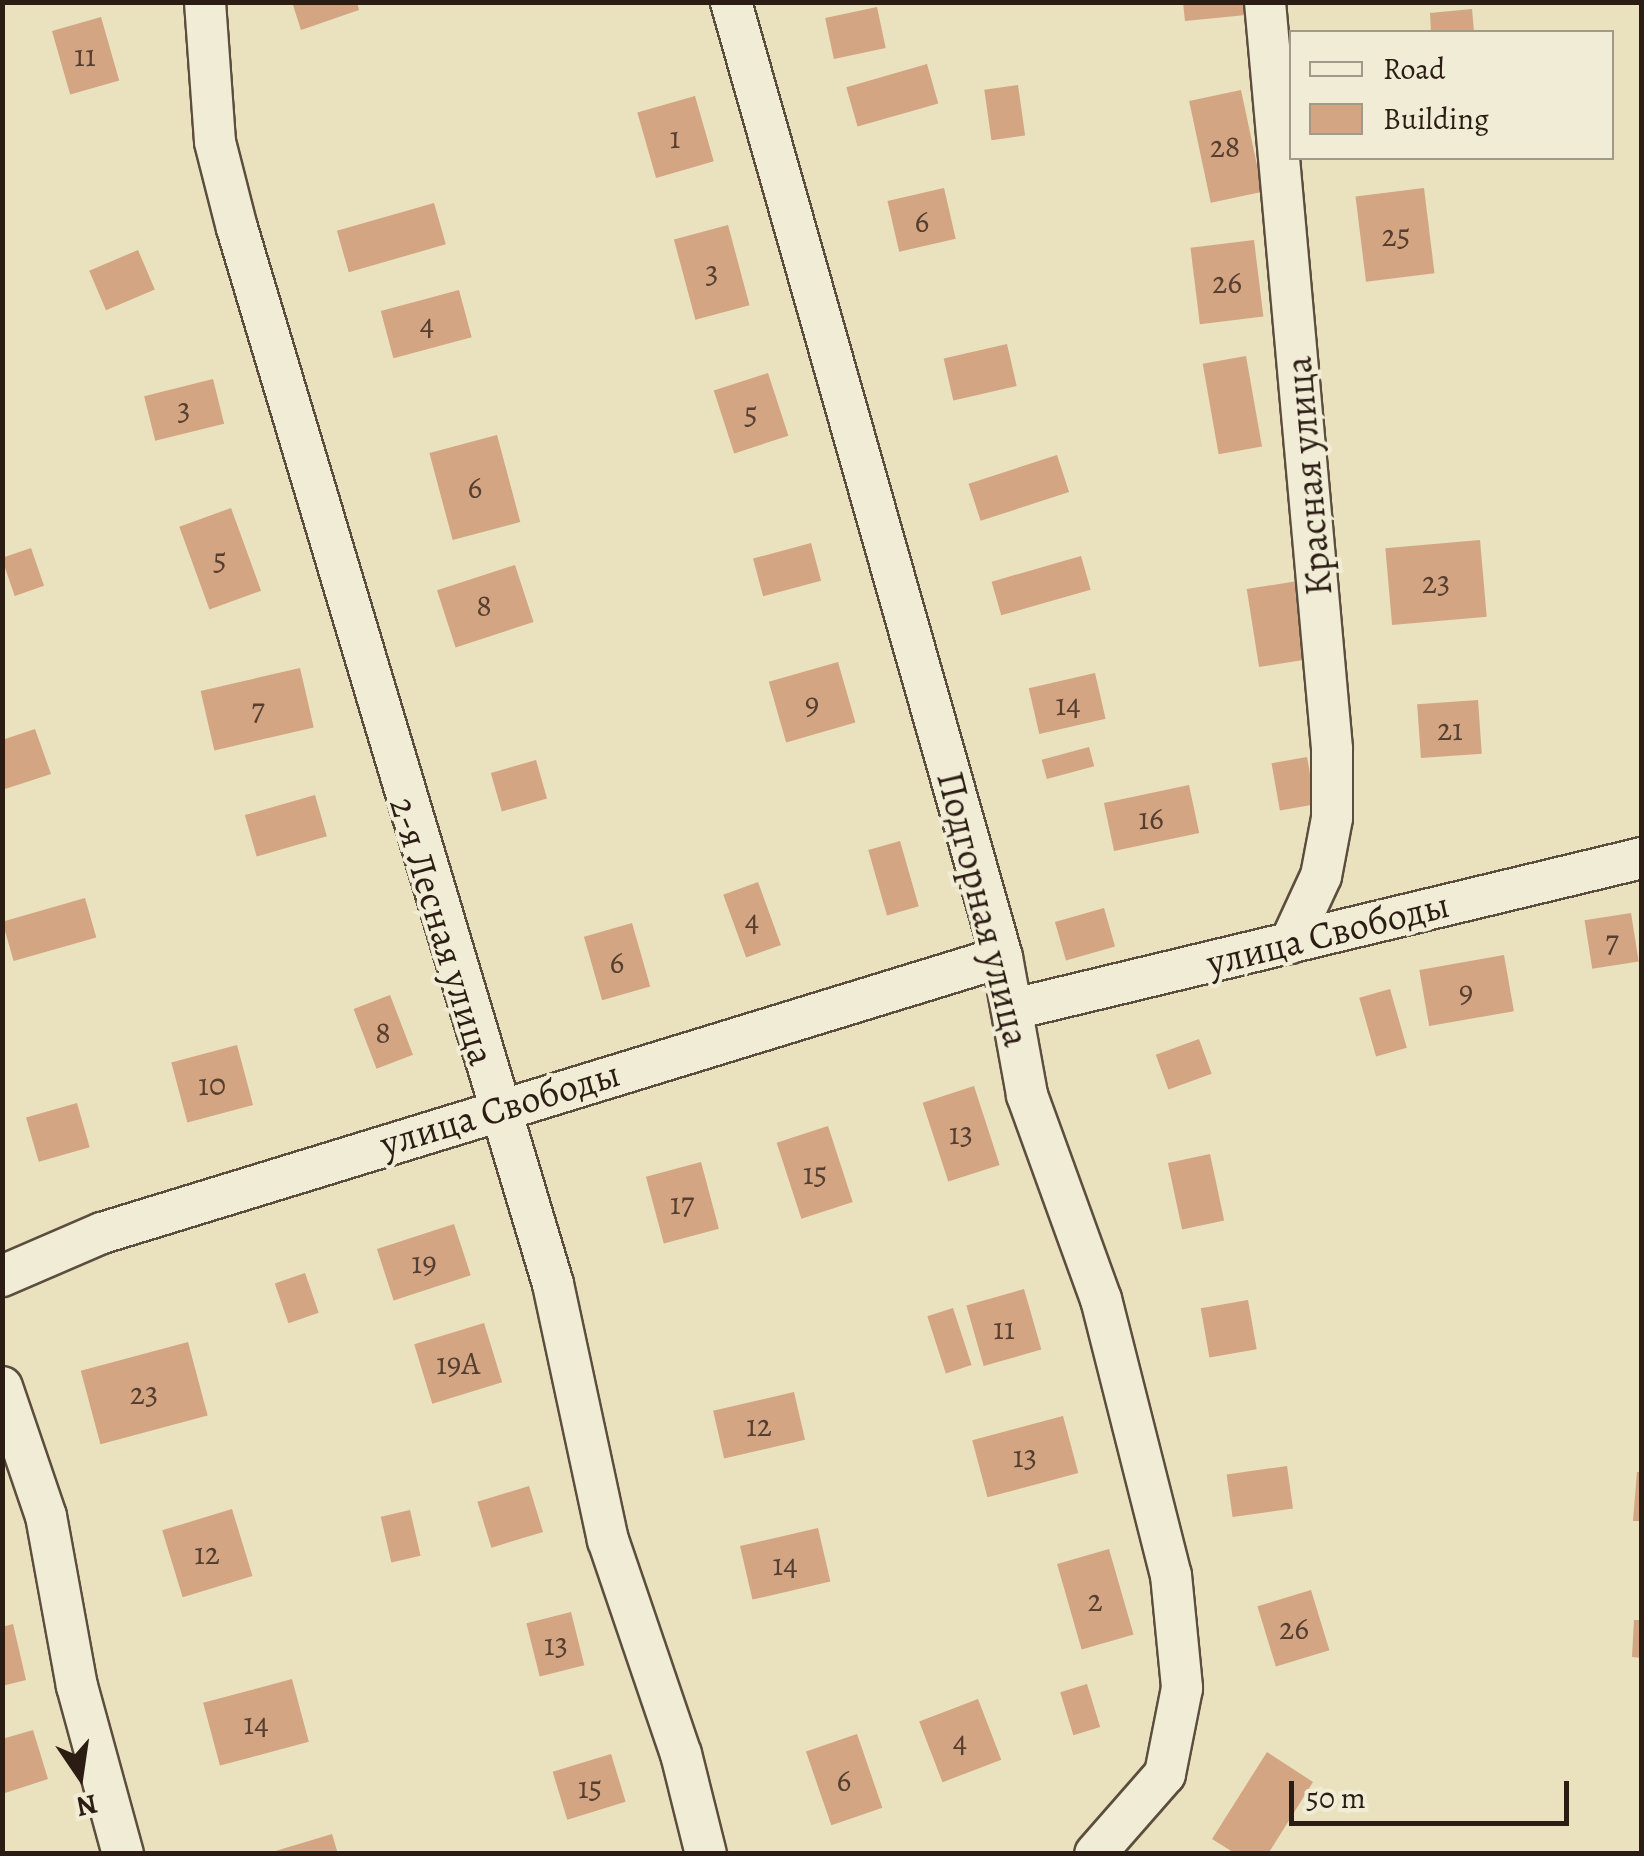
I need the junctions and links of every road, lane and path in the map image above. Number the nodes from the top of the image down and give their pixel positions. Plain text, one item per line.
1 (205, 2) edge
2 (731, 2) edge
3 (1265, 2) edge
4 (1642, 858) edge
5 (1290, 943) junction
6 (1002, 957) junction
7 (1014, 1009) junction
8 (496, 1109) junction
9 (2, 1276) edge
10 (2, 1386) edge
11 (123, 1854) edge
12 (706, 1854) edge
13 (1095, 1854) edge

1 - 8 street, 2-я Лесная улица
2 - 6 street, Подгорная улица
3 - 5 street, Красная улица
4 - 5 street, улица Свободы
5 - 7 street, улица Свободы
6 - 7 street, Подгорная улица
6 - 8 street, улица Свободы
7 - 13 street, Подгорная улица
8 - 9 street, улица Свободы
8 - 12 street, 2-я Лесная улица
10 - 11 street

